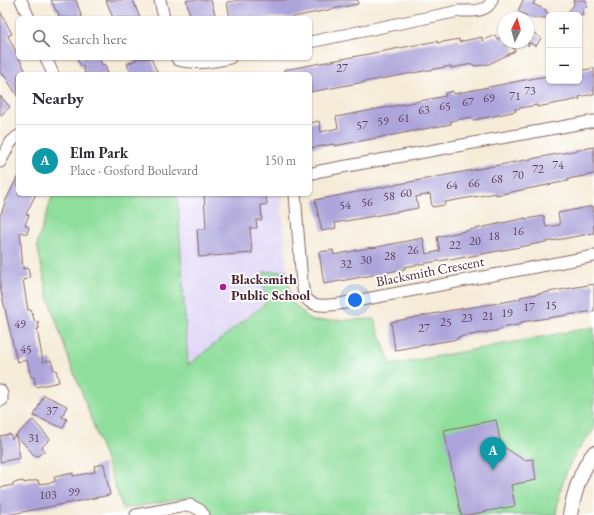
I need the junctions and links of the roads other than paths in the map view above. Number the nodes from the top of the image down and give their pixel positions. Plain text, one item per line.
1 (21, 0) edge
2 (160, 0) edge
3 (492, 0) edge
4 (28, 16) edge
5 (164, 16) edge
6 (312, 42) edge
7 (47, 60) edge
8 (178, 60) edge
9 (221, 60) edge
10 (52, 72) edge
11 (594, 121) edge
12 (16, 138) edge
13 (0, 162) edge
14 (312, 173) edge
15 (295, 196) edge
16 (594, 256) edge
17 (0, 390) edge
18 (0, 401) edge
19 (594, 453) edge
20 (136, 515) edge
21 (204, 515) edge
22 (570, 515) edge

1 - 4 street
2 - 5 street
3 - 6 street
7 - 10 street
8 - 9 street
11 - 14 street
12 - 13 street
15 - 16 street, Blacksmith Crescent
17 - 18 street
19 - 22 street
20 - 21 street

